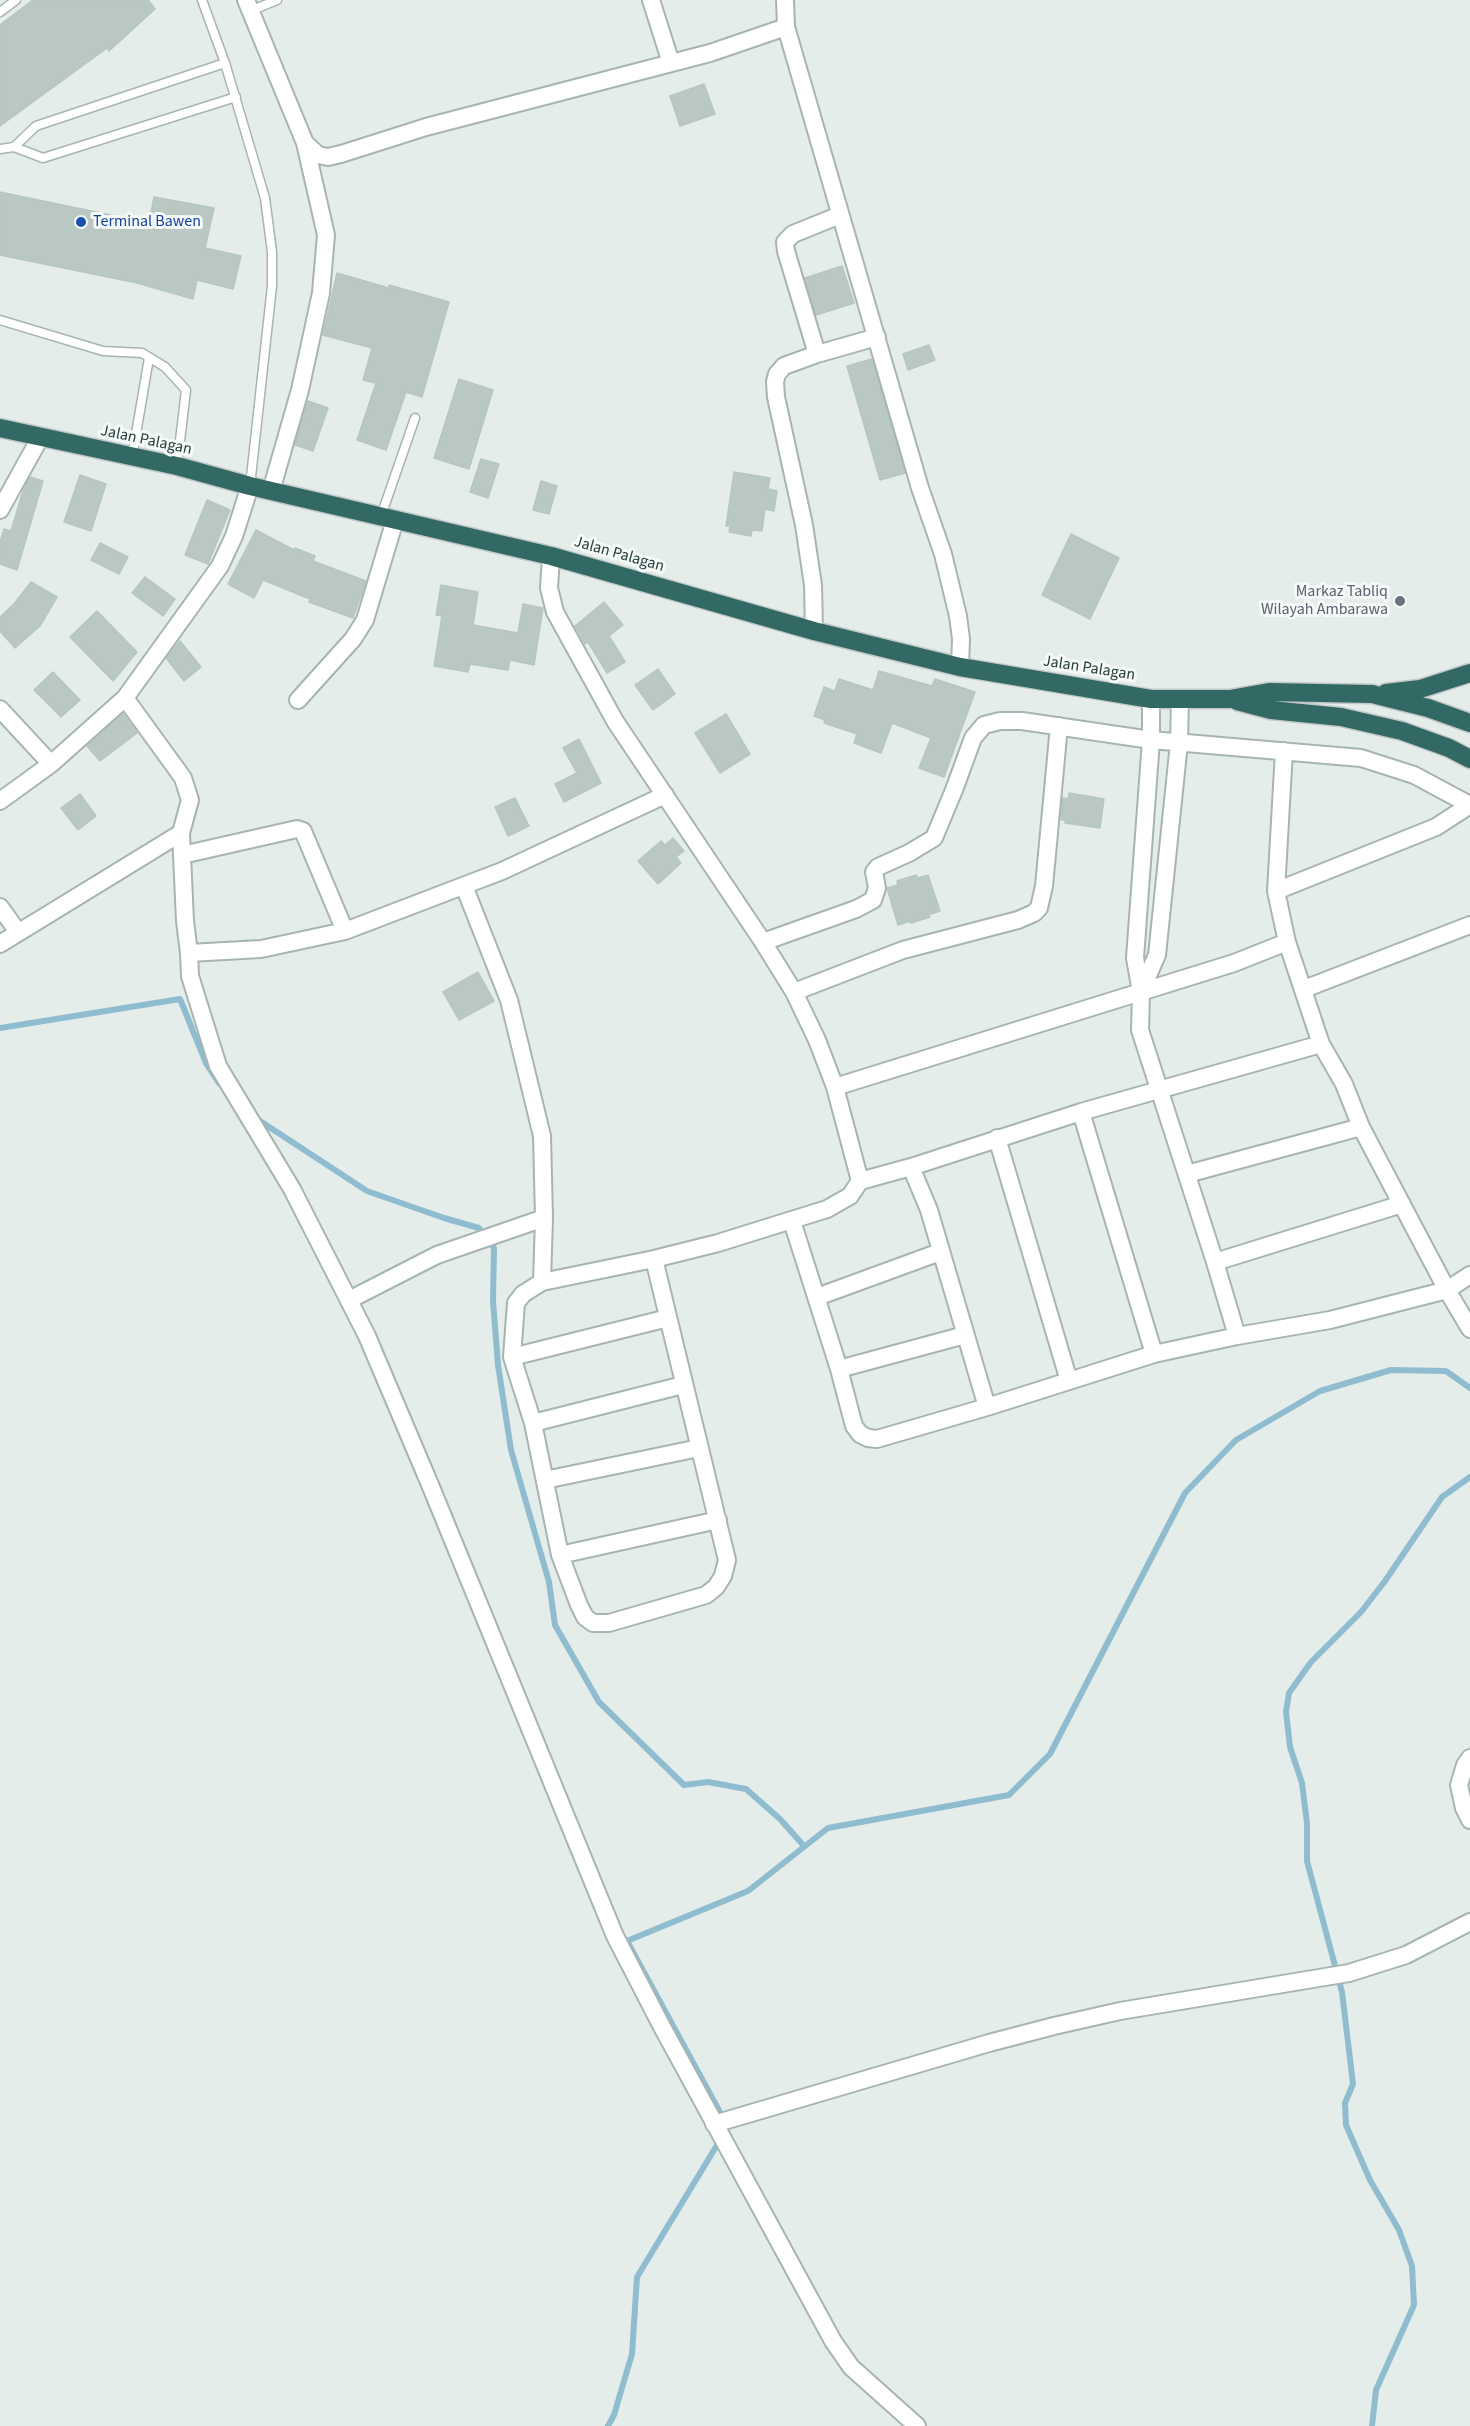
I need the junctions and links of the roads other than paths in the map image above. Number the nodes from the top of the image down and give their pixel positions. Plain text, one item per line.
1 (16, 0) edge
2 (202, 0) edge
3 (277, 0) edge
4 (651, 0) edge
5 (785, 0) edge
6 (248, 6) edge
7 (0, 12) edge
8 (786, 27) junction
9 (225, 63) junction
10 (671, 63) junction
11 (236, 97) junction
12 (305, 143) junction
13 (14, 147) junction
14 (0, 149) edge
15 (840, 215) junction
16 (0, 320) edge
17 (877, 337) junction
18 (817, 354) junction
19 (149, 358) junction
20 (415, 418) dead end
21 (0, 429) edge
22 (40, 438) junction
23 (132, 457) junction
24 (177, 466) junction
25 (249, 486) junction
26 (271, 491) junction
27 (0, 510) edge
28 (388, 518) junction
29 (551, 556) junction
30 (814, 631) junction
31 (960, 667) junction
32 (1470, 673) edge
33 (1372, 694) junction
34 (125, 698) junction
35 (1151, 699) junction
36 (1180, 699) junction
37 (1230, 699) junction
38 (298, 700) dead end
39 (0, 709) edge
40 (1470, 723) edge
41 (1059, 726) junction
42 (1151, 740) junction
43 (1179, 743) junction
44 (1284, 751) junction
45 (1470, 759) edge
46 (51, 764) junction
47 (665, 795) junction
48 (0, 801) edge
49 (1470, 805) edge
50 (182, 833) junction
51 (182, 855) junction
52 (464, 886) junction
53 (1276, 891) junction
54 (0, 907) edge
55 (1470, 925) edge
56 (345, 931) junction
57 (18, 932) junction
58 (763, 942) junction
59 (1287, 942) junction
60 (0, 944) edge
61 (189, 953) junction
62 (1304, 988) junction
63 (794, 992) junction
64 (1141, 992) junction
65 (1321, 1044) junction
66 (835, 1087) junction
67 (1160, 1090) junction
68 (1081, 1112) junction
69 (1361, 1127) junction
70 (997, 1138) junction
71 (911, 1167) junction
72 (1187, 1174) junction
73 (860, 1181) junction
74 (1402, 1204) junction
75 (544, 1218) junction
76 (792, 1221) junction
77 (940, 1252) junction
78 (654, 1259) junction
79 (1215, 1262) junction
80 (1470, 1275) edge
81 (542, 1282) junction
82 (1448, 1290) junction
83 (817, 1297) junction
84 (349, 1300) junction
85 (668, 1318) junction
86 (1470, 1329) edge
87 (965, 1335) junction
88 (1237, 1336) junction
89 (1154, 1354) junction
90 (512, 1357) junction
91 (839, 1369) junction
92 (1069, 1381) junction
93 (683, 1385) junction
94 (987, 1407) junction
95 (533, 1423) junction
96 (699, 1448) junction
97 (545, 1480) junction
98 (718, 1520) junction
99 (560, 1555) junction
100 (1470, 1758) edge
101 (1470, 1820) edge
102 (1470, 1922) edge
103 (722, 2122) junction
104 (917, 2426) edge

1 - 7 lane
2 - 9 lane
3 - 6 lane
4 - 10 street
5 - 8 street
6 - 12 street
8 - 10 street
8 - 15 street
9 - 11 lane
9 - 13 lane
10 - 12 street
11 - 13 lane
11 - 25 lane
12 - 26 street
13 - 14 lane
15 - 17 street
15 - 18 street
16 - 19 lane
17 - 18 street
17 - 31 street
18 - 30 street
19 - 23 lane
19 - 24 lane
20 - 28 lane
21 - 22 highway, Jalan Palagan
22 - 23 highway, Jalan Palagan
22 - 27 street
23 - 24 highway, Jalan Palagan
24 - 25 highway, Jalan Palagan
25 - 26 highway, Jalan Palagan
25 - 34 street
26 - 28 highway, Jalan Palagan
28 - 29 highway, Jalan Palagan
28 - 38 street
29 - 30 highway, Jalan Palagan
29 - 47 street
30 - 31 highway, Jalan Palagan
31 - 35 highway, Jalan Palagan
32 - 33 highway
33 - 37 highway, Jalan Palagan
33 - 40 highway, Jalan Palagan
34 - 46 street
34 - 50 street
35 - 36 highway, Jalan Palagan
35 - 42 street
36 - 37 highway, Jalan Palagan
36 - 43 street
37 - 45 highway, Jalan Palagan
39 - 46 street
41 - 42 street
41 - 58 street
41 - 63 street
42 - 43 street
42 - 64 street
43 - 44 street
43 - 64 street
44 - 49 street
44 - 53 street
46 - 48 street
47 - 52 street
47 - 58 street
49 - 53 street
50 - 51 street
50 - 57 street
51 - 56 street
51 - 61 street
52 - 56 street
52 - 75 street
53 - 59 street
54 - 57 street
55 - 62 street
56 - 61 street
57 - 60 street
58 - 63 street
59 - 62 street
59 - 64 street
61 - 84 street
62 - 65 street
63 - 66 street
64 - 66 street
64 - 67 street
65 - 67 street
65 - 69 street
66 - 73 street
67 - 68 street
67 - 72 street
68 - 70 street
68 - 89 street
69 - 72 street
69 - 74 street
70 - 71 street
70 - 92 street
71 - 73 street
71 - 77 street
72 - 79 street
73 - 76 street
74 - 79 street
74 - 82 street
75 - 81 street
75 - 84 street
76 - 78 street
76 - 83 street
77 - 83 street
77 - 87 street
78 - 81 street
78 - 85 street
79 - 88 street
80 - 82 street
81 - 90 street
82 - 86 street
82 - 88 street
83 - 91 street
84 - 103 street
85 - 90 street
85 - 93 street
87 - 91 street
87 - 94 street
88 - 89 street
89 - 92 street
90 - 95 street
91 - 94 street
92 - 94 street
93 - 95 street
93 - 96 street
95 - 97 street
96 - 97 street
96 - 98 street
97 - 99 street
98 - 99 street
98 - 99 street
100 - 101 street
102 - 103 street
103 - 104 street

